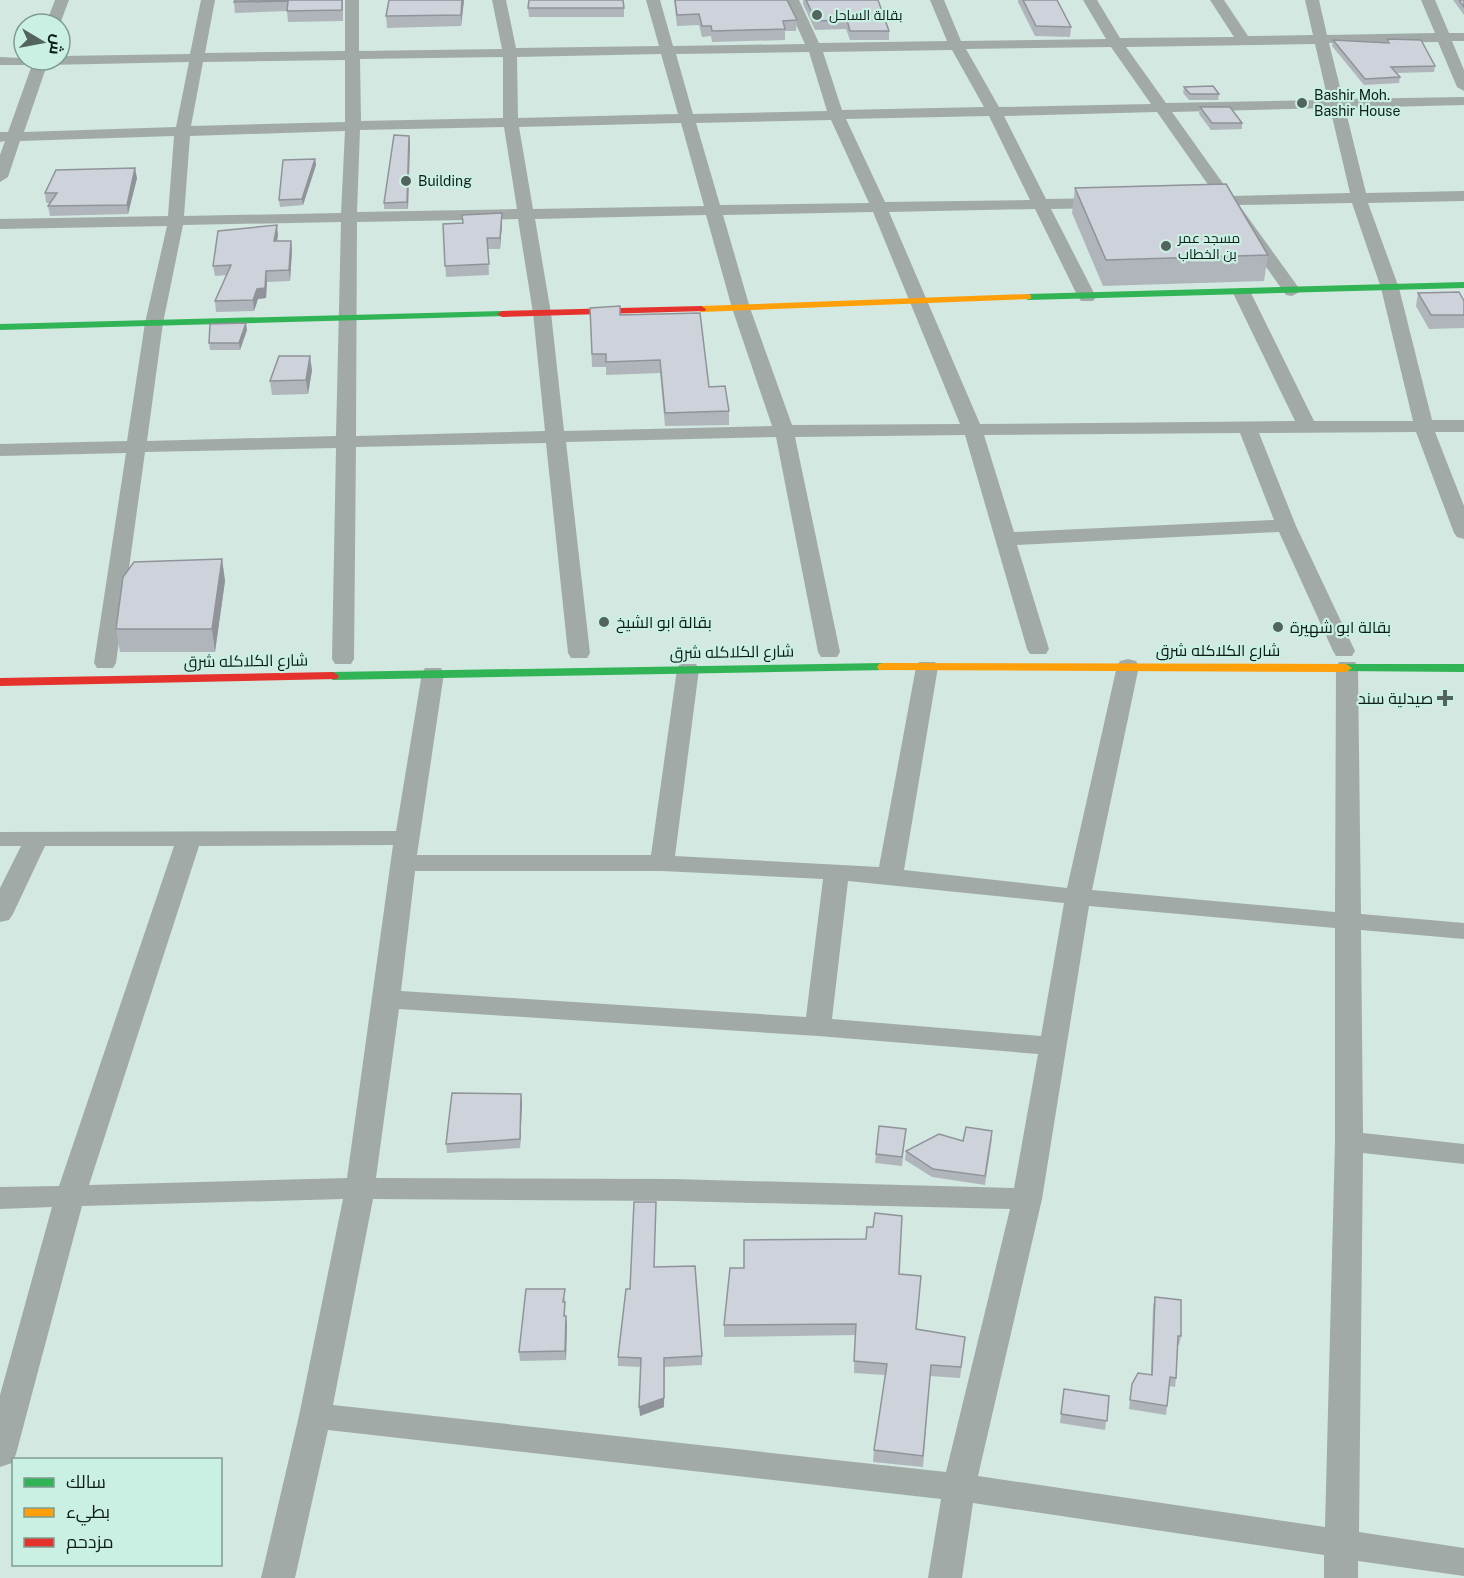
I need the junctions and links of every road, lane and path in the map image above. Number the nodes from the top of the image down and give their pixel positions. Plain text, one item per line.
1 (208, 0) edge
2 (352, 0) edge
3 (499, 0) edge
4 (652, 0) edge
5 (792, 0) edge
6 (937, 0) edge
7 (1090, 0) edge
8 (1217, 0) edge
9 (1312, 0) edge
10 (1428, 0) edge
11 (1464, 37) edge
12 (1443, 38) junction
13 (1243, 40) junction
14 (1323, 40) junction
15 (1115, 42) junction
16 (956, 45) junction
17 (814, 47) junction
18 (668, 50) junction
19 (510, 53) junction
20 (354, 55) junction
21 (198, 57) junction
22 (72, 59) edge
23 (36, 72) edge
24 (1464, 87) edge
25 (1464, 101) edge
26 (1335, 104) junction
27 (1162, 110) junction
28 (995, 113) junction
29 (837, 117) junction
30 (686, 119) junction
31 (511, 123) junction
32 (353, 126) junction
33 (182, 134) junction
34 (7, 137) edge
35 (0, 177) edge
36 (1464, 196) edge
37 (1359, 199) junction
38 (1192, 201) edge
39 (1226, 201) junction
40 (1122, 203) edge
41 (1041, 204) junction
42 (879, 207) junction
43 (715, 211) junction
44 (526, 214) junction
45 (350, 216) junction
46 (176, 220) junction
47 (0, 224) edge
48 (1464, 285) edge
49 (1390, 288) junction
50 (1292, 291) junction
51 (1242, 293) junction
52 (1087, 297) junction
53 (917, 300) junction
54 (741, 308) junction
55 (542, 313) junction
56 (348, 318) junction
57 (154, 323) junction
58 (0, 327) edge
59 (1464, 426) edge
60 (1424, 428) junction
61 (1308, 429) junction
62 (1248, 430) junction
63 (784, 431) junction
64 (973, 431) junction
65 (556, 437) junction
66 (348, 443) junction
67 (138, 447) junction
68 (0, 450) edge
69 (1286, 526) junction
70 (1464, 533) edge
71 (1005, 539) junction
72 (1038, 649) dead end
73 (829, 652) dead end
74 (579, 654) dead end
75 (1344, 655) junction
76 (343, 659) dead end
77 (105, 663) dead end
78 (1128, 666) junction
79 (927, 667) junction
80 (1464, 668) edge
81 (688, 669) junction
82 (433, 673) junction
83 (0, 682) edge
84 (0, 839) edge
85 (36, 840) junction
86 (188, 841) junction
87 (405, 850) junction
88 (662, 863) junction
89 (836, 872) junction
90 (890, 876) junction
91 (1078, 897) junction
92 (0, 914) edge
93 (1346, 920) junction
94 (1464, 931) edge
95 (387, 999) junction
96 (818, 1027) junction
97 (1053, 1046) junction
98 (1349, 1141) junction
99 (1464, 1154) edge
100 (360, 1188) junction
101 (70, 1197) junction
102 (0, 1198) edge
103 (1026, 1199) junction
104 (315, 1416) junction
105 (0, 1454) edge
106 (959, 1487) junction
107 (1342, 1545) junction
108 (1464, 1562) edge
109 (278, 1578) edge
110 (945, 1578) edge
111 (1341, 1578) edge

1 - 21 street
2 - 20 street
3 - 19 street
4 - 18 street
5 - 17 street
6 - 16 street
7 - 15 street
8 - 13 street
9 - 14 street
10 - 12 street
11 - 12 street
12 - 14 street
12 - 24 street
13 - 14 street
13 - 15 street
14 - 26 street
15 - 16 street
15 - 27 street
16 - 17 street
16 - 28 street
17 - 18 street
17 - 29 street
18 - 19 street
18 - 30 street
19 - 20 street
19 - 31 street
20 - 21 street
20 - 32 street
21 - 22 street
21 - 33 street
23 - 34 street
25 - 26 street
26 - 27 street
26 - 37 street
27 - 28 street
27 - 39 street
28 - 29 street
28 - 41 street
29 - 30 street
29 - 42 street
30 - 31 street
30 - 43 street
31 - 32 street
31 - 44 street
32 - 33 street
32 - 45 street
33 - 34 street
33 - 46 street
34 - 35 street
36 - 37 street
37 - 39 street
37 - 49 street
38 - 39 street
39 - 50 street
40 - 41 street
41 - 42 street
41 - 52 street
42 - 43 street
42 - 53 street
43 - 44 street
43 - 54 street
44 - 45 street
44 - 55 street
45 - 46 street
45 - 56 street
46 - 47 street
46 - 57 street
48 - 49 street
49 - 50 street
49 - 60 street
50 - 51 street
51 - 52 street
51 - 61 street
52 - 53 street
53 - 54 street
53 - 64 street
54 - 55 street
54 - 63 street
55 - 56 street
55 - 65 street
56 - 57 street
56 - 66 street
57 - 58 street
57 - 67 street
59 - 60 street
60 - 61 street
60 - 70 street
61 - 62 street
62 - 64 street
62 - 69 street
63 - 64 street
63 - 65 street
63 - 73 street
64 - 71 street
65 - 66 street
65 - 74 street
66 - 67 street
66 - 76 street
67 - 68 street
67 - 77 street
69 - 71 street
69 - 75 street
71 - 72 street
75 - 78 street, شارع الكلاكله شرق
75 - 80 street, شارع الكلاكله شرق
75 - 93 street
78 - 79 street, شارع الكلاكله شرق
78 - 91 street
79 - 81 street, شارع الكلاكله شرق
79 - 90 street
81 - 82 street, شارع الكلاكله شرق
81 - 88 street
82 - 83 street, شارع الكلاكله شرق
82 - 87 street
84 - 85 street
85 - 86 street
85 - 92 street
86 - 87 street
86 - 101 street
87 - 88 street
87 - 95 street
88 - 89 street
89 - 90 street
89 - 96 street
90 - 91 street
91 - 93 street
91 - 97 street
93 - 94 street
93 - 98 street
95 - 96 street
95 - 100 street
96 - 97 street
97 - 103 street
98 - 99 street
98 - 107 street
100 - 101 street
100 - 103 street
100 - 104 street
101 - 102 street
101 - 105 street
103 - 106 street
104 - 106 street
104 - 109 street
106 - 107 street
106 - 110 street
107 - 108 street
107 - 111 street

